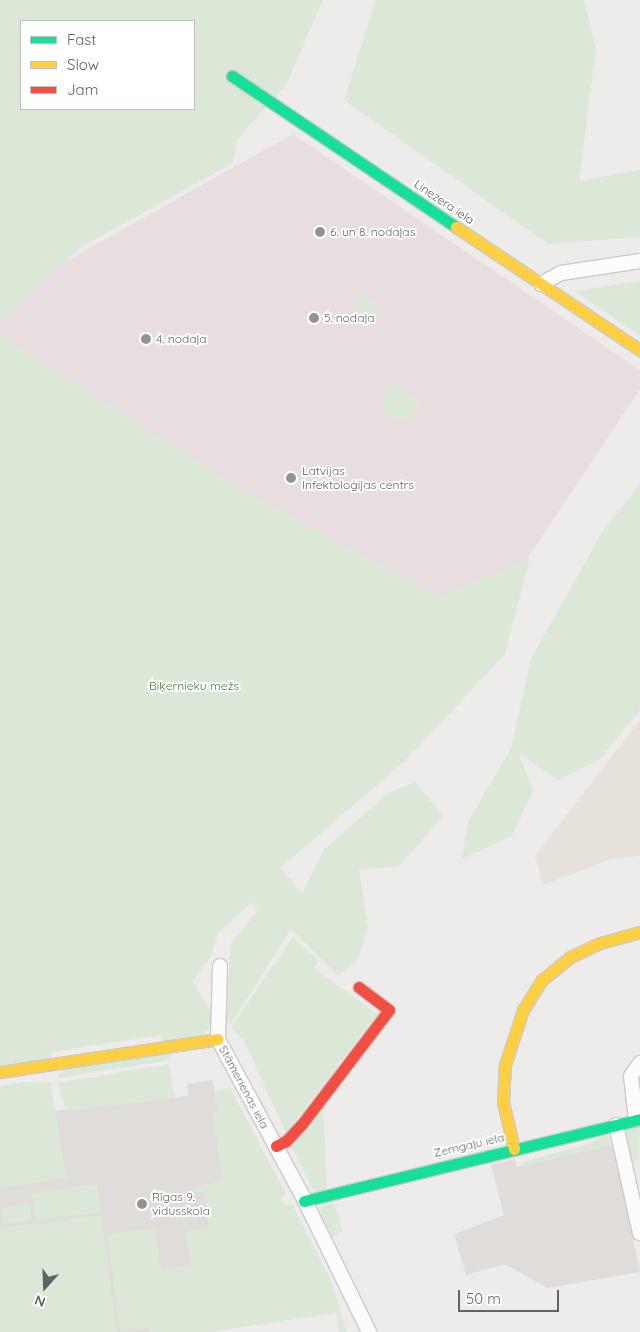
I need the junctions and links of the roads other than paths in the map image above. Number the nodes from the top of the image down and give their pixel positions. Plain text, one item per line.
1 (232, 76) dead end
2 (640, 261) edge
3 (541, 284) junction
4 (640, 350) edge
5 (640, 932) edge
6 (220, 966) dead end
7 (359, 987) dead end
8 (218, 1039) junction
9 (640, 1063) edge
10 (0, 1072) edge
11 (638, 1120) edge
12 (616, 1125) junction
13 (276, 1146) junction
14 (514, 1149) junction
15 (304, 1201) junction
16 (640, 1233) edge
17 (370, 1332) edge

1 - 3 street, Linezera iela
2 - 3 street
3 - 4 street, Linezera iela
5 - 14 street
6 - 8 street
7 - 13 street
8 - 10 street, Stāmerienas iela
8 - 13 street, Stāmerienas iela
9 - 11 street
11 - 12 street, Zemgaļu iela
12 - 14 street, Zemgaļu iela
12 - 16 street
13 - 15 street, Stāmerienas iela
14 - 15 street, Zemgaļu iela
15 - 17 street, Stāmerienas iela

